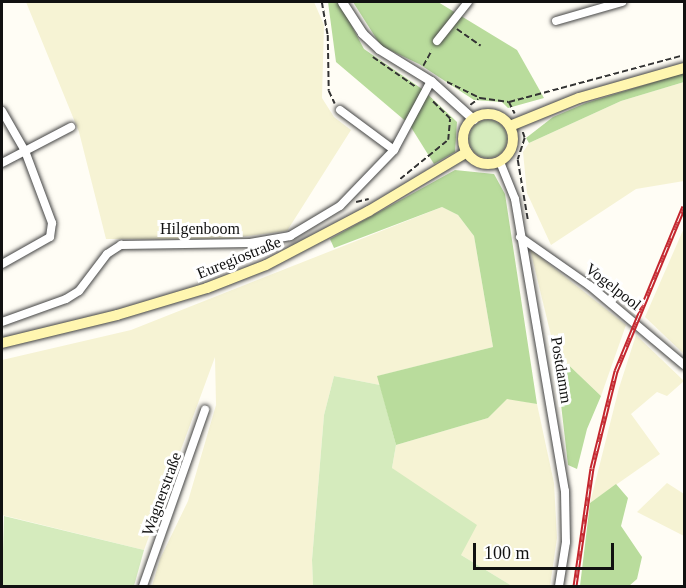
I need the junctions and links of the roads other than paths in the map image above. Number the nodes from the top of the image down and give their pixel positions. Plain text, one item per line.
1 (342, 2) edge
2 (468, 2) edge
3 (622, 2) edge
4 (597, 4) edge
5 (556, 21) dead end
6 (437, 41) road end
7 (684, 68) edge
8 (431, 81) junction
9 (340, 110) road end
10 (2, 111) edge
11 (474, 119) junction
12 (514, 124) junction
13 (71, 127) dead end
14 (394, 150) junction
15 (25, 151) junction
16 (466, 152) junction
17 (500, 162) junction
18 (2, 163) edge
19 (520, 237) junction
20 (2, 264) edge
21 (2, 322) edge
22 (2, 343) edge
23 (684, 365) edge
24 (205, 410) dead end
25 (142, 586) edge
26 (559, 586) edge

1 - 8 street
2 - 6 street
3 - 4 street
4 - 5 street
7 - 12 main road
8 - 11 street
8 - 14 street, Hilgenboom
9 - 14 street
10 - 15 street
11 - 12 main road
11 - 16 main road
12 - 17 main road
13 - 15 street
14 - 21 street, Hilgenboom
15 - 18 street
15 - 20 street
16 - 17 main road
16 - 22 main road, Euregiostraße
17 - 19 street, Postdamm
19 - 23 street, Vogelpool
19 - 26 street, Postdamm
24 - 25 street, Wagnerstraße

